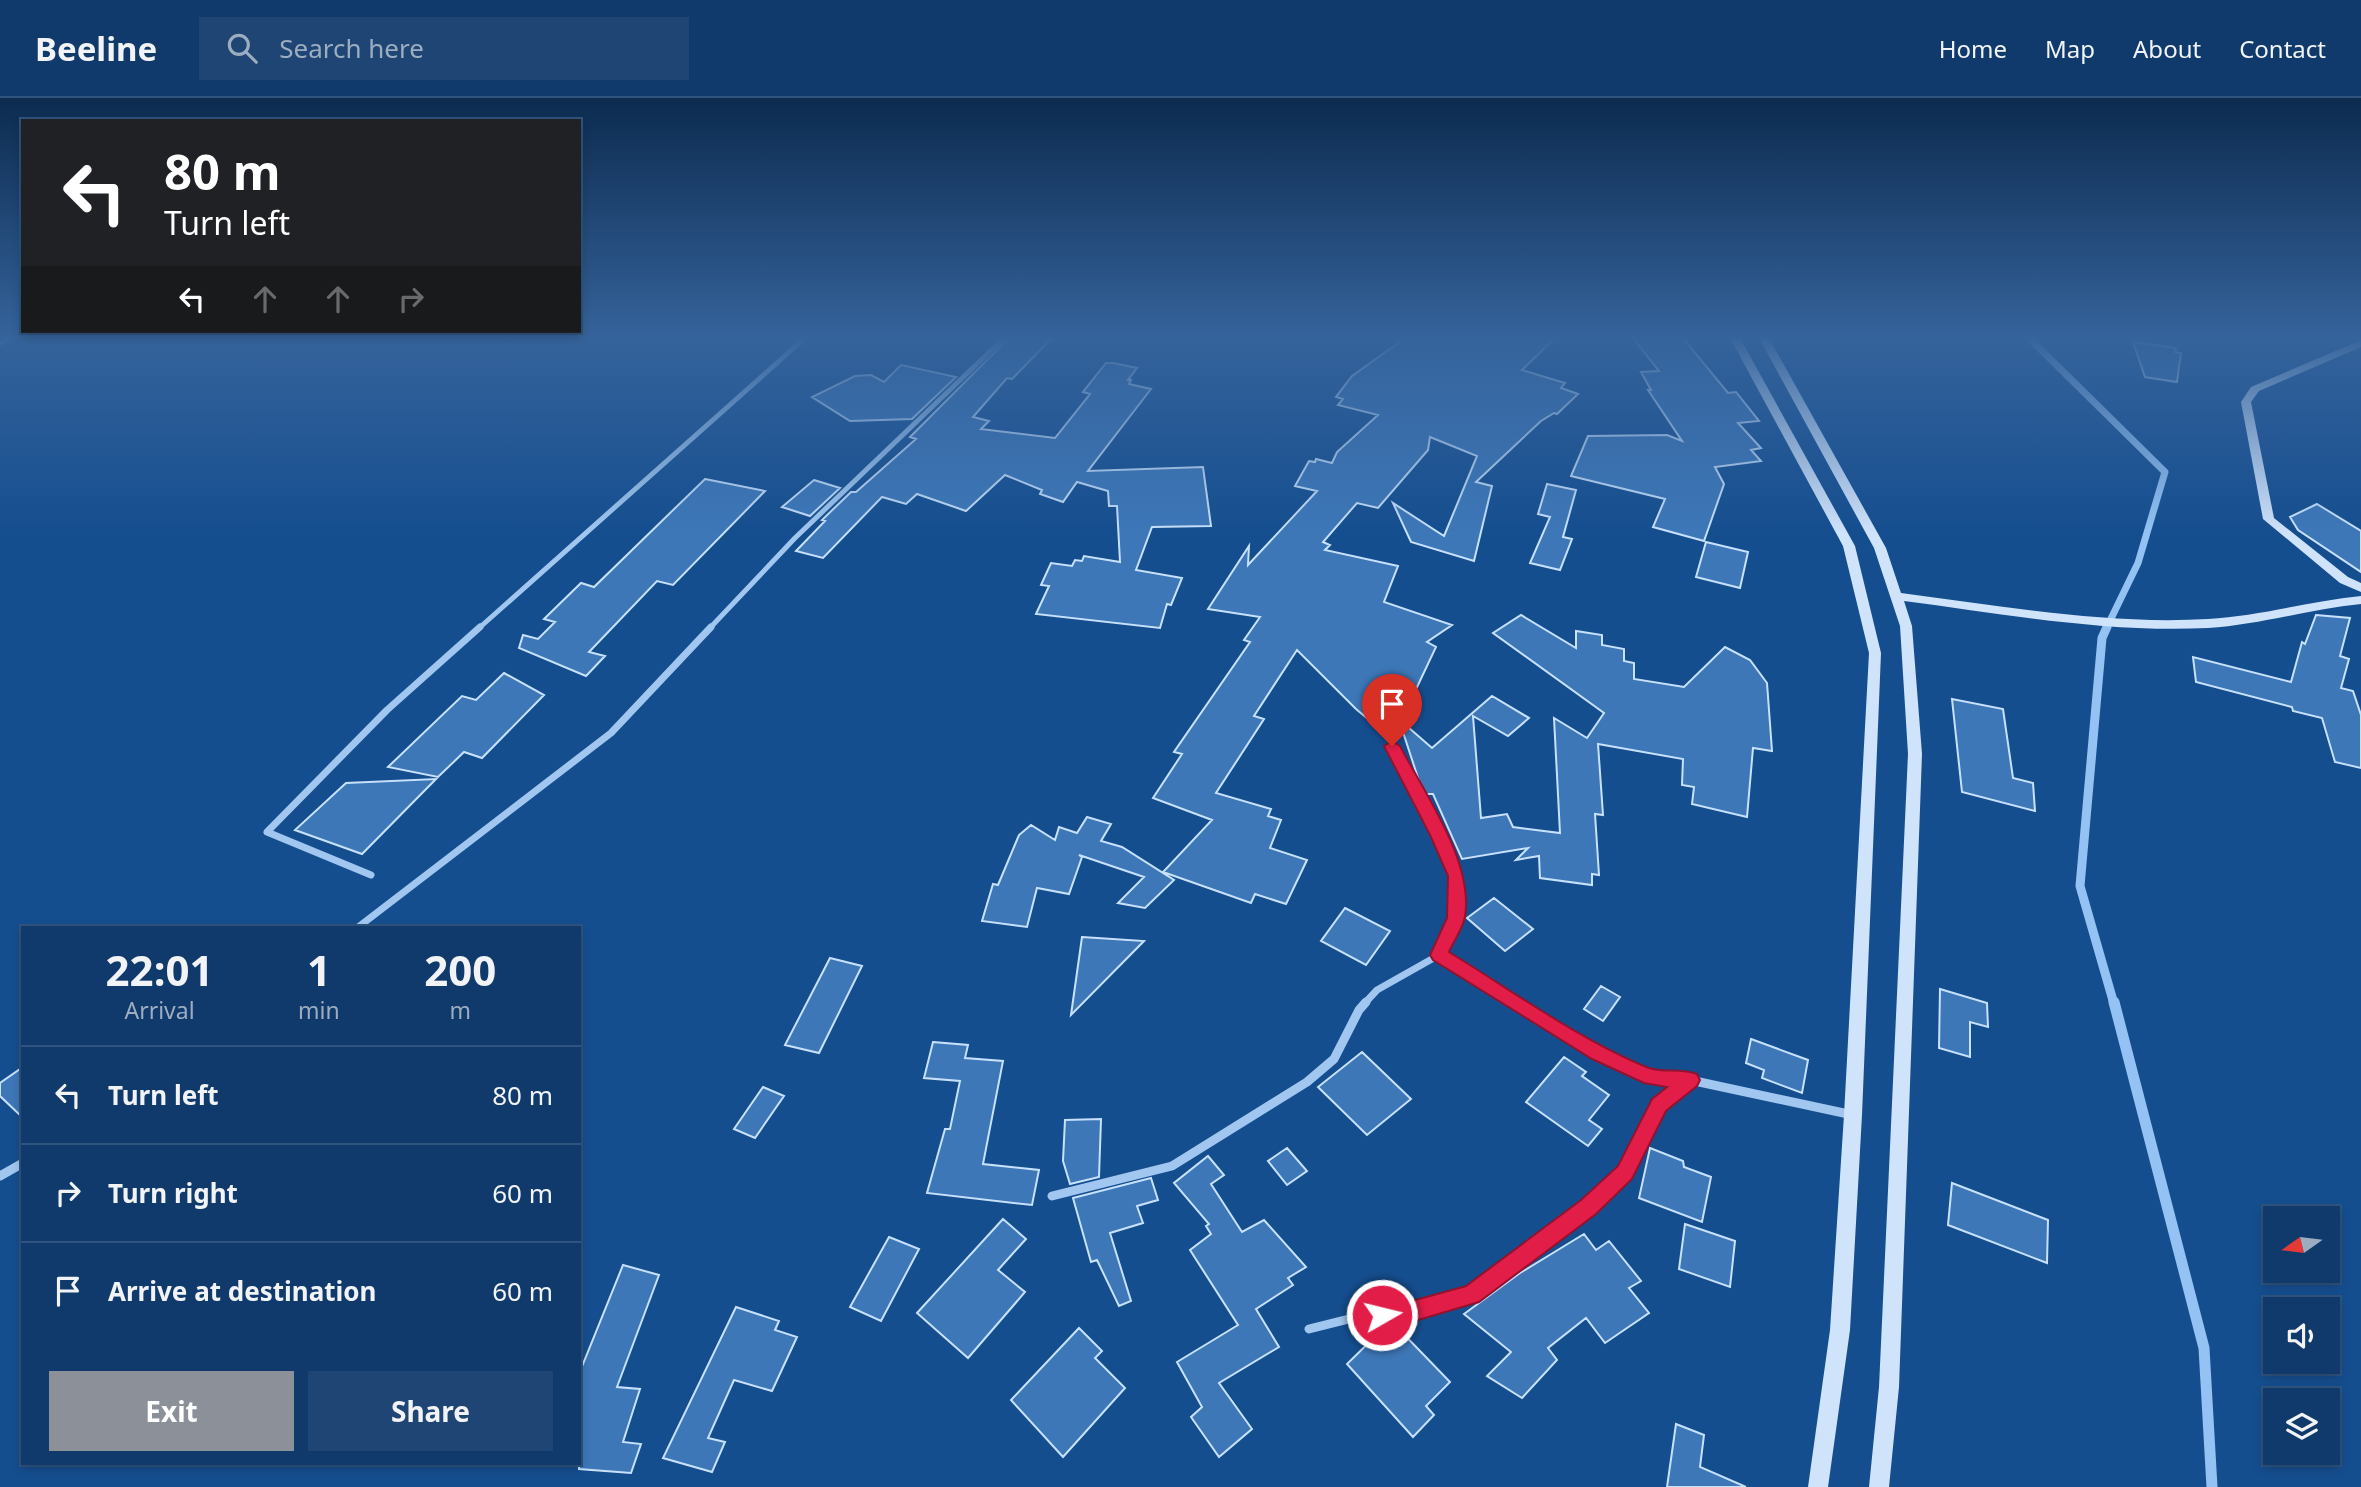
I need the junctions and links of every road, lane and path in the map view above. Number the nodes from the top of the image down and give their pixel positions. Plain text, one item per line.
1 (732, 403) edge
2 (936, 403) edge
3 (1771, 403) edge
4 (1800, 403) edge
5 (2246, 403) edge
6 (2361, 588) edge
7 (1896, 596) junction
8 (2361, 600) edge
9 (1392, 746) dead end
10 (371, 875) dead end
11 (361, 926) edge
12 (1439, 955) junction
13 (1690, 1080) junction
14 (1853, 1115) junction
15 (21, 1164) edge
16 (0, 1176) edge
17 (1052, 1196) dead end
18 (1309, 1329) dead end
19 (1818, 1487) edge
20 (1879, 1487) edge

1 - 10 street
2 - 11 street
3 - 14 main road
4 - 7 main road
5 - 6 main road
7 - 8 main road
7 - 20 main road
9 - 12 street
12 - 13 street
12 - 17 street
13 - 14 street
13 - 18 street
14 - 19 main road
15 - 16 street

